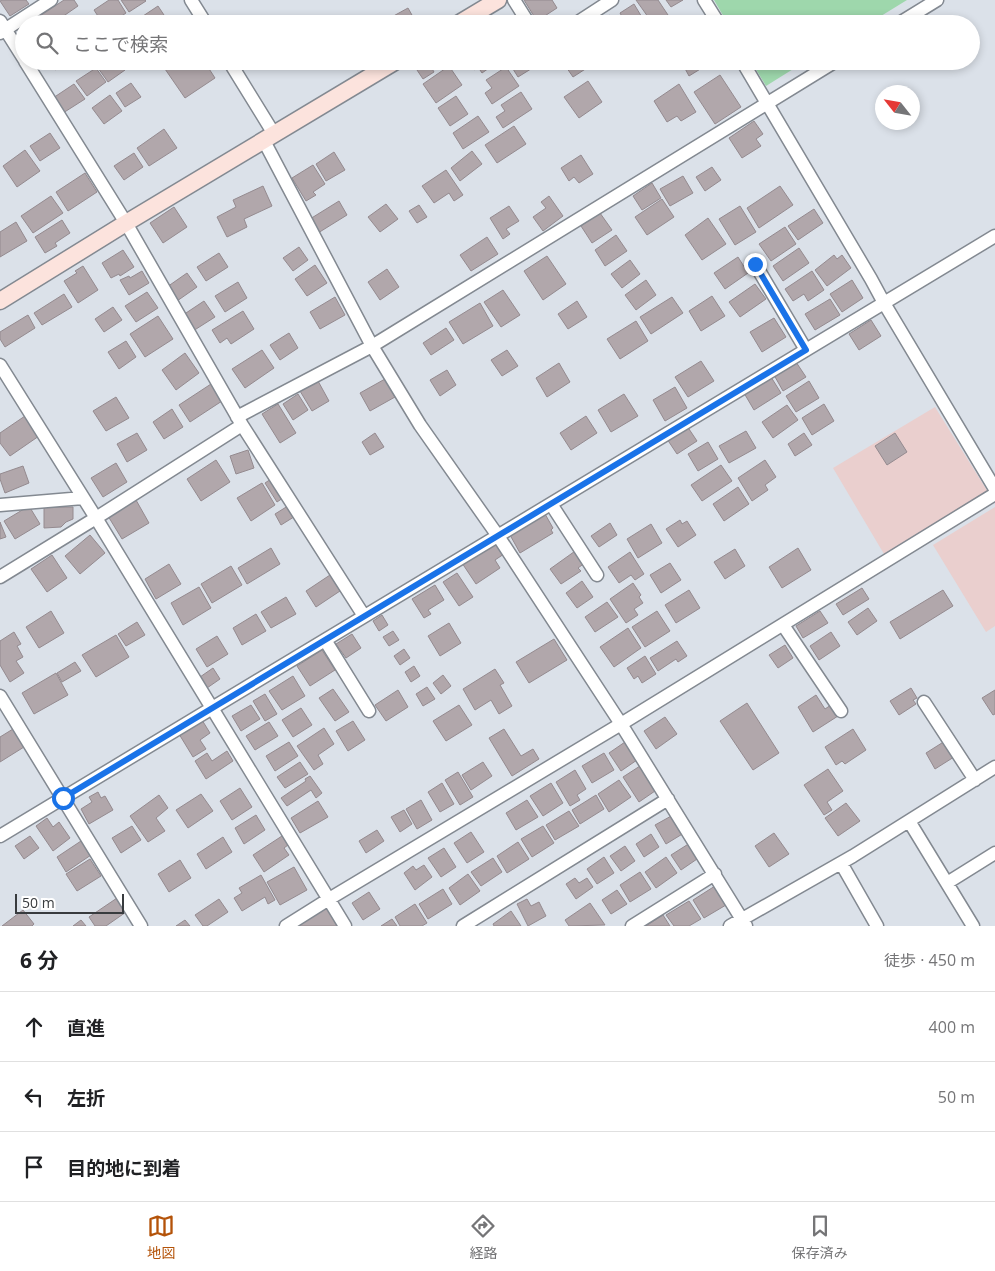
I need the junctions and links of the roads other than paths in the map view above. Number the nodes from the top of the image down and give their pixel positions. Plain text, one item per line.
1 (52, 0) edge
2 (192, 0) edge
3 (498, 0) edge
4 (514, 0) edge
5 (612, 0) edge
6 (704, 0) edge
7 (938, 0) edge
8 (25, 15) edge
9 (201, 15) edge
10 (473, 15) edge
11 (523, 15) edge
12 (589, 15) edge
13 (713, 15) edge
14 (913, 15) edge
15 (15, 21) edge
16 (2, 28) edge
17 (15, 47) edge
18 (30, 70) edge
19 (234, 70) edge
20 (381, 70) edge
21 (747, 70) edge
22 (821, 70) edge
23 (767, 103) junction
24 (269, 138) junction
25 (126, 223) junction
26 (995, 236) edge
27 (755, 264) dead end
28 (0, 301) edge
29 (884, 303) junction
30 (372, 346) junction
31 (806, 350) junction
32 (0, 365) edge
33 (239, 421) junction
34 (995, 489) edge
35 (995, 494) edge
36 (83, 498) junction
37 (551, 504) junction
38 (0, 505) edge
39 (96, 518) junction
40 (498, 536) junction
41 (597, 575) dead end
42 (0, 577) edge
43 (364, 616) junction
44 (783, 625) junction
45 (326, 640) junction
46 (0, 696) edge
47 (924, 702) dead end
48 (212, 708) junction
49 (369, 711) dead end
50 (841, 711) dead end
51 (622, 724) junction
52 (995, 767) edge
53 (975, 780) junction
54 (63, 798) junction
55 (668, 799) junction
56 (909, 822) junction
57 (0, 836) edge
58 (995, 854) edge
59 (841, 863) junction
60 (714, 874) junction
61 (947, 883) junction
62 (329, 899) junction
63 (744, 922) edge
64 (141, 926) edge
65 (286, 926) edge
66 (345, 926) edge
67 (463, 926) edge
68 (632, 926) edge
69 (730, 926) edge
70 (877, 926) edge
71 (973, 926) edge

1 - 8 street
2 - 9 street
3 - 10 street
4 - 11 street
5 - 12 street
6 - 13 street
7 - 14 street
15 - 16 street
16 - 17 street
18 - 25 street
19 - 24 street
20 - 24 street
21 - 23 street
22 - 23 street
23 - 29 street
23 - 30 street
24 - 25 street
24 - 30 street
25 - 28 street
25 - 33 street
26 - 29 street
27 - 31 street
29 - 31 street
29 - 34 street
30 - 33 street
30 - 40 street
31 - 37 street
32 - 36 street
33 - 39 street
33 - 43 street
35 - 44 street
36 - 38 street
36 - 39 street
37 - 40 street
37 - 41 street
39 - 42 street
39 - 48 street
40 - 43 street
40 - 51 street
43 - 45 street
44 - 50 street
44 - 51 street
45 - 48 street
45 - 49 street
46 - 54 street
47 - 53 street
48 - 54 street
48 - 62 street
51 - 55 street
51 - 62 street
52 - 53 street
53 - 56 street
54 - 57 street
54 - 64 street
55 - 60 street
55 - 67 street
56 - 59 street
56 - 61 street
58 - 61 street
59 - 63 street
59 - 70 street
60 - 63 street
60 - 68 street
61 - 71 street
62 - 65 street
62 - 66 street
63 - 69 street

